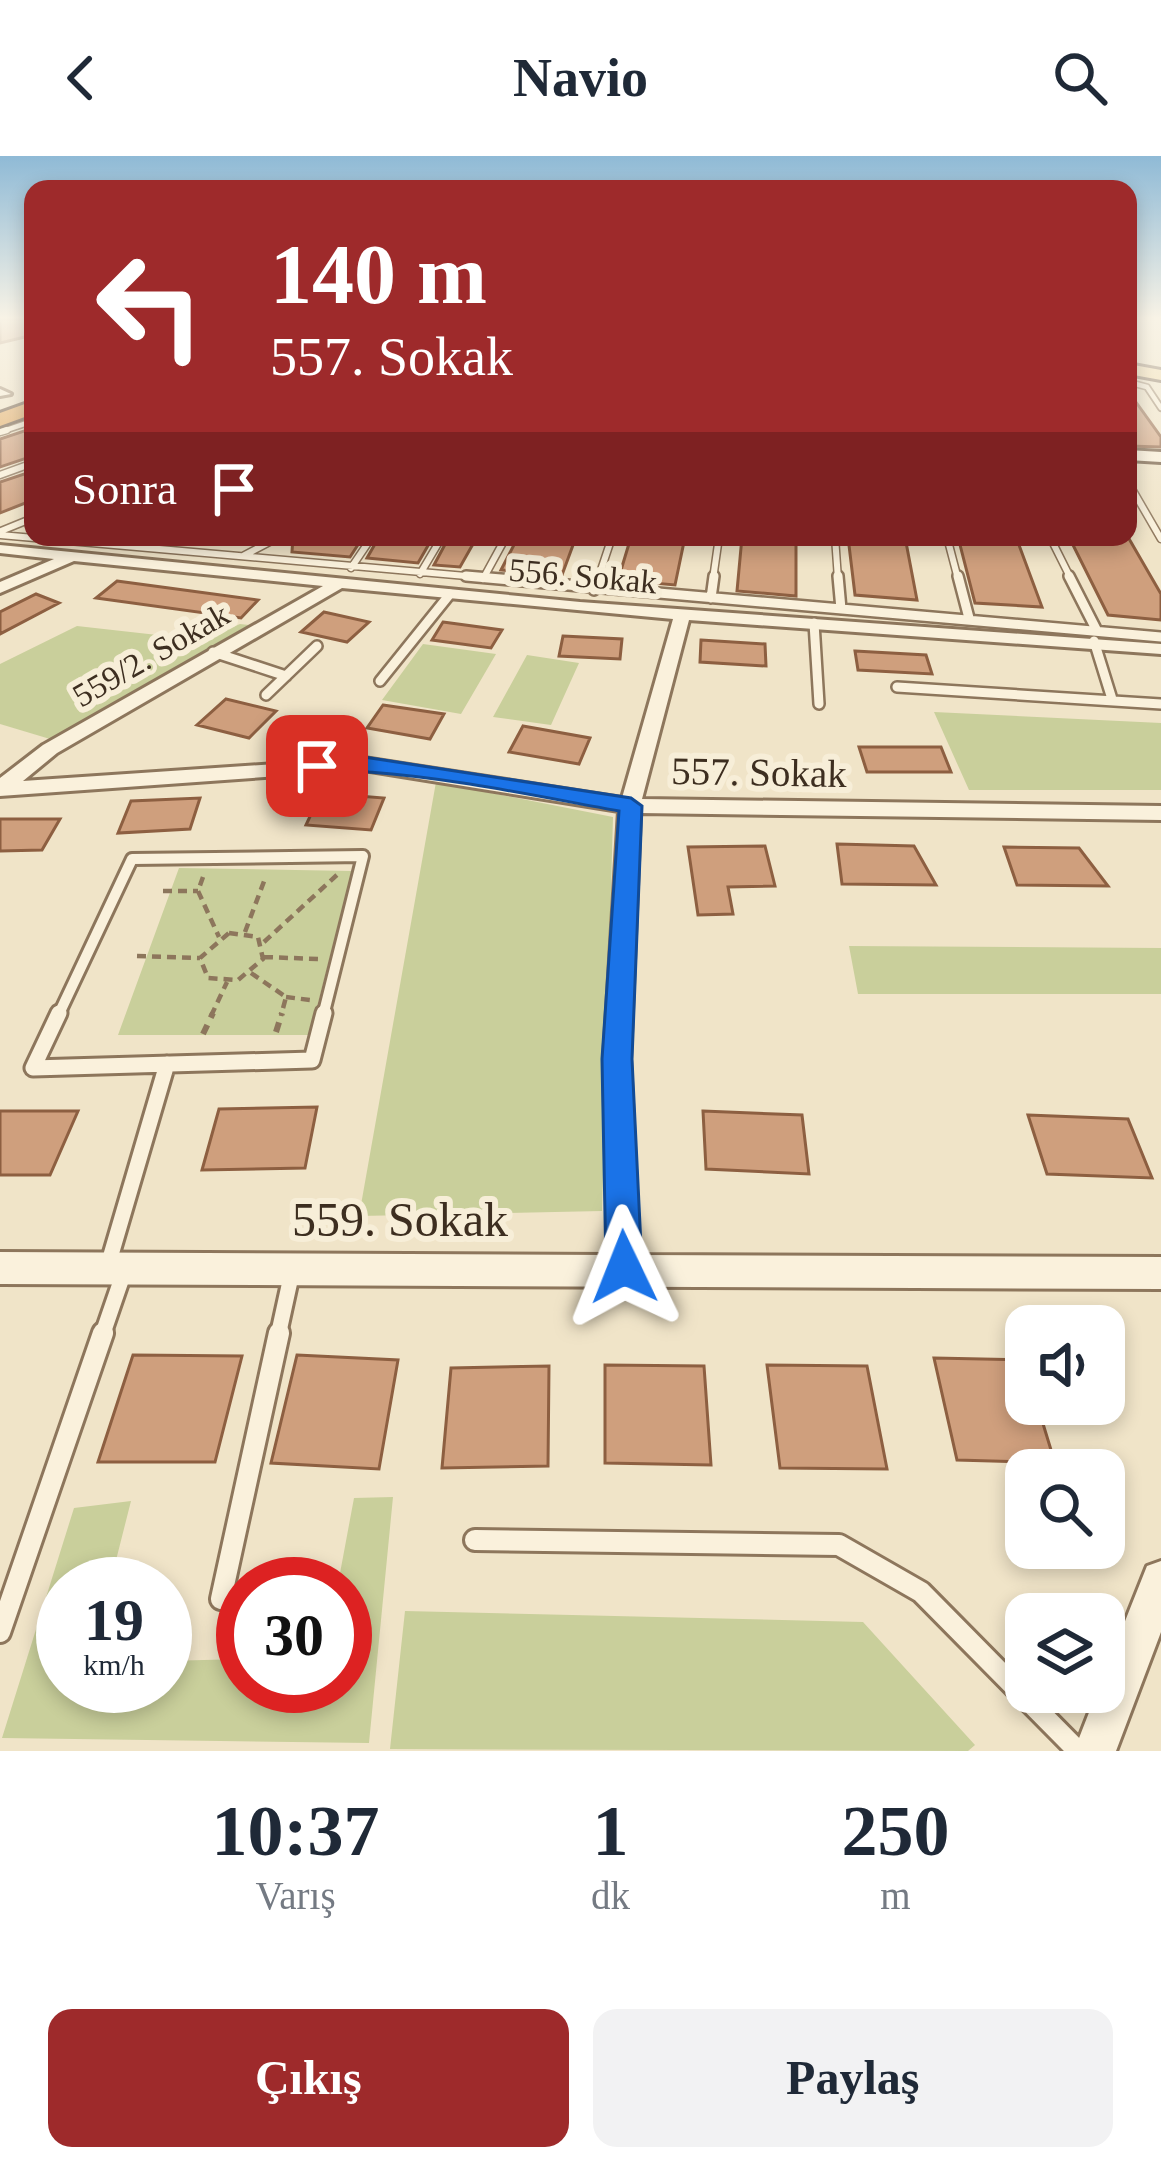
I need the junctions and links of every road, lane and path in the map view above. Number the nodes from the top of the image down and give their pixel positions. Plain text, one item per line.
1 (1137, 498) edge
2 (1161, 539) edge
3 (120, 546) edge
4 (262, 546) edge
5 (366, 546) edge
6 (437, 546) edge
7 (501, 546) edge
8 (609, 546) edge
9 (718, 546) edge
10 (836, 546) edge
11 (949, 546) edge
12 (1054, 546) edge
13 (0, 549) edge
14 (72, 556) junction
15 (240, 558) junction
16 (421, 574) junction
17 (345, 575) junction
18 (483, 579) junction
19 (0, 587) edge
20 (594, 590) junction
21 (450, 594) junction
22 (711, 598) junction
23 (841, 609) junction
24 (682, 615) junction
25 (969, 618) junction
26 (814, 623) junction
27 (1095, 635) junction
28 (1161, 638) edge
29 (317, 646) dead end
30 (1161, 649) edge
31 (213, 652) junction
32 (286, 676) junction
33 (380, 681) dead end
34 (897, 687) dead end
35 (266, 695) dead end
36 (1112, 699) junction
37 (819, 704) dead end
38 (1161, 704) edge
39 (0, 789) edge
40 (631, 806) junction
41 (1161, 813) edge
42 (270, 867) dead end
43 (344, 868) dead end
44 (163, 891) dead end
45 (245, 932) junction
46 (219, 937) junction
47 (263, 942) junction
48 (137, 956) dead end
49 (264, 957) junction
50 (200, 958) junction
51 (332, 959) dead end
52 (251, 973) junction
53 (227, 982) junction
54 (286, 997) junction
55 (322, 1002) dead end
56 (276, 1032) dead end
57 (203, 1034) dead end
58 (167, 1064) junction
59 (293, 1267) junction
60 (624, 1267) junction
61 (0, 1268) edge
62 (115, 1271) junction
63 (1161, 1273) edge
64 (476, 1540) dead end
65 (230, 1557) edge
66 (1161, 1580) edge
67 (0, 1632) edge
68 (1078, 1751) edge
69 (1095, 1751) edge

1 - 2 lane
3 - 15 lane
4 - 15 lane
5 - 17 lane
6 - 16 lane
7 - 18 lane
8 - 20 lane
9 - 22 lane
10 - 23 lane
11 - 25 lane
12 - 27 lane
13 - 14 street, 556. Sokak
14 - 17 street, 556. Sokak
14 - 19 street
15 - 17 lane
16 - 17 lane
16 - 18 lane
17 - 21 street, 556. Sokak
17 - 31 street, 559/2. Sokak
18 - 20 lane
20 - 22 lane
21 - 24 street, 556. Sokak
21 - 33 lane
22 - 23 lane
23 - 25 lane
24 - 26 street, 556. Sokak
24 - 40 street
25 - 27 lane
26 - 27 street, 556. Sokak
26 - 37 lane
27 - 28 lane
27 - 30 street, 556. Sokak
27 - 36 lane
29 - 32 lane
31 - 32 lane
31 - 39 street, 559/2. Sokak
32 - 35 lane
34 - 36 lane
36 - 38 lane
39 - 40 street, 557. Sokak
40 - 41 street, 557. Sokak
40 - 60 street
42 - 45 path
43 - 47 path
44 - 46 path
45 - 46 path
45 - 47 path
46 - 50 path
47 - 49 path
48 - 50 path
49 - 51 path
49 - 52 path
50 - 53 path
52 - 53 path
52 - 54 path
53 - 57 path
54 - 55 path
54 - 56 path
58 - 58 lane
58 - 62 lane
59 - 60 street, 559. Sokak
59 - 62 street, 559. Sokak
59 - 65 lane
60 - 63 street, 559. Sokak
61 - 62 street, 559. Sokak
62 - 67 lane
64 - 68 lane
66 - 69 street

